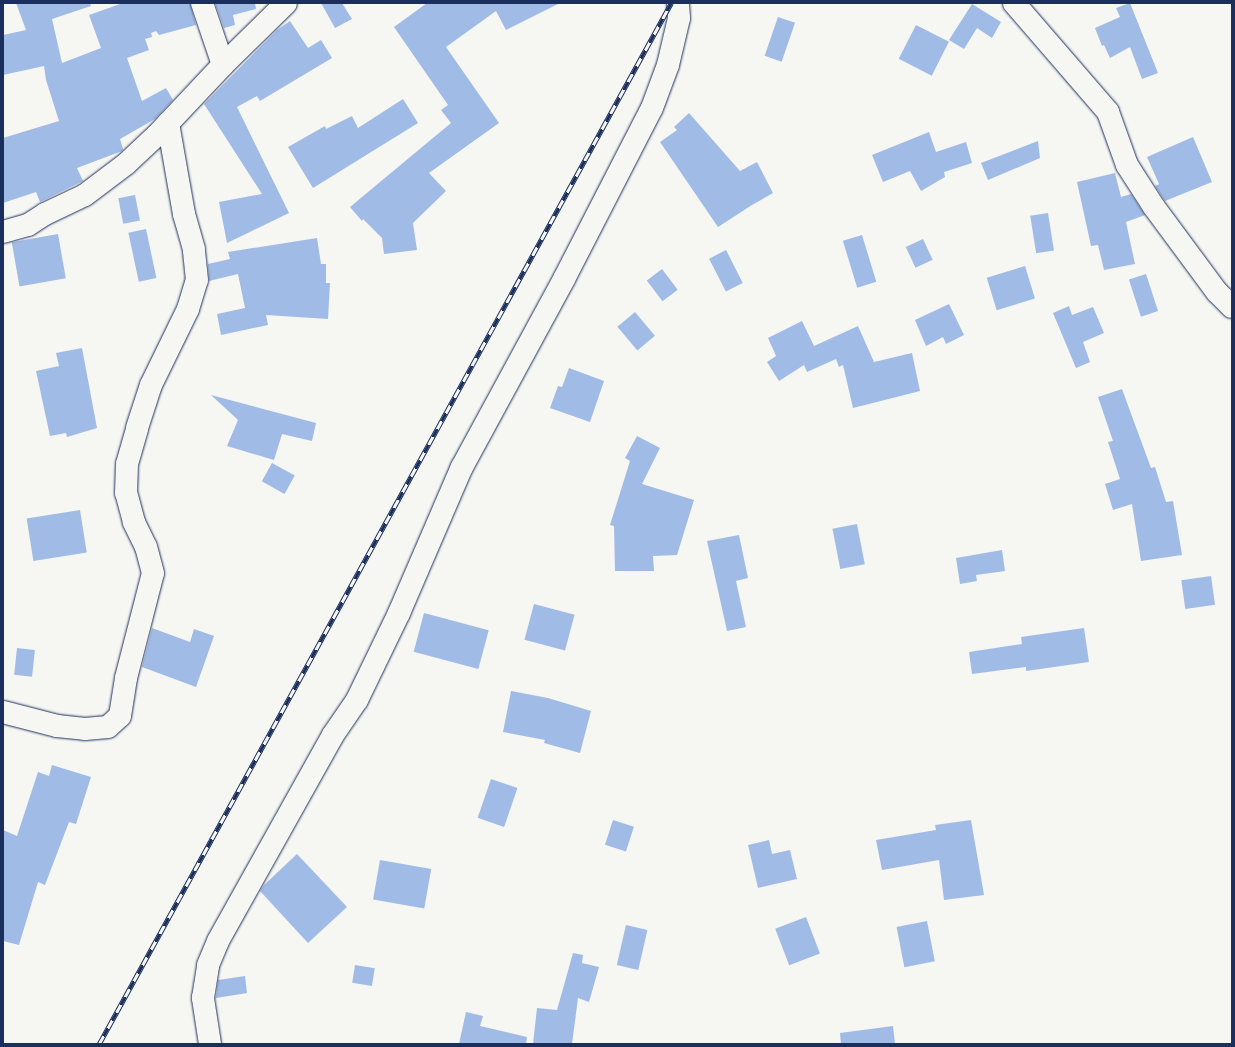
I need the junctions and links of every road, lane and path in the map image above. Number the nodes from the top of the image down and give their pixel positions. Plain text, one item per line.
1 (202, 3) edge
2 (286, 3) edge
3 (678, 3) edge
4 (1014, 3) edge
5 (223, 65) junction
6 (168, 123) junction
7 (3, 232) edge
8 (1232, 307) edge
9 (3, 712) edge
10 (210, 1044) edge

1 - 5 street
2 - 5 street
3 - 10 street
4 - 8 street
5 - 6 street
6 - 7 street
6 - 9 street

